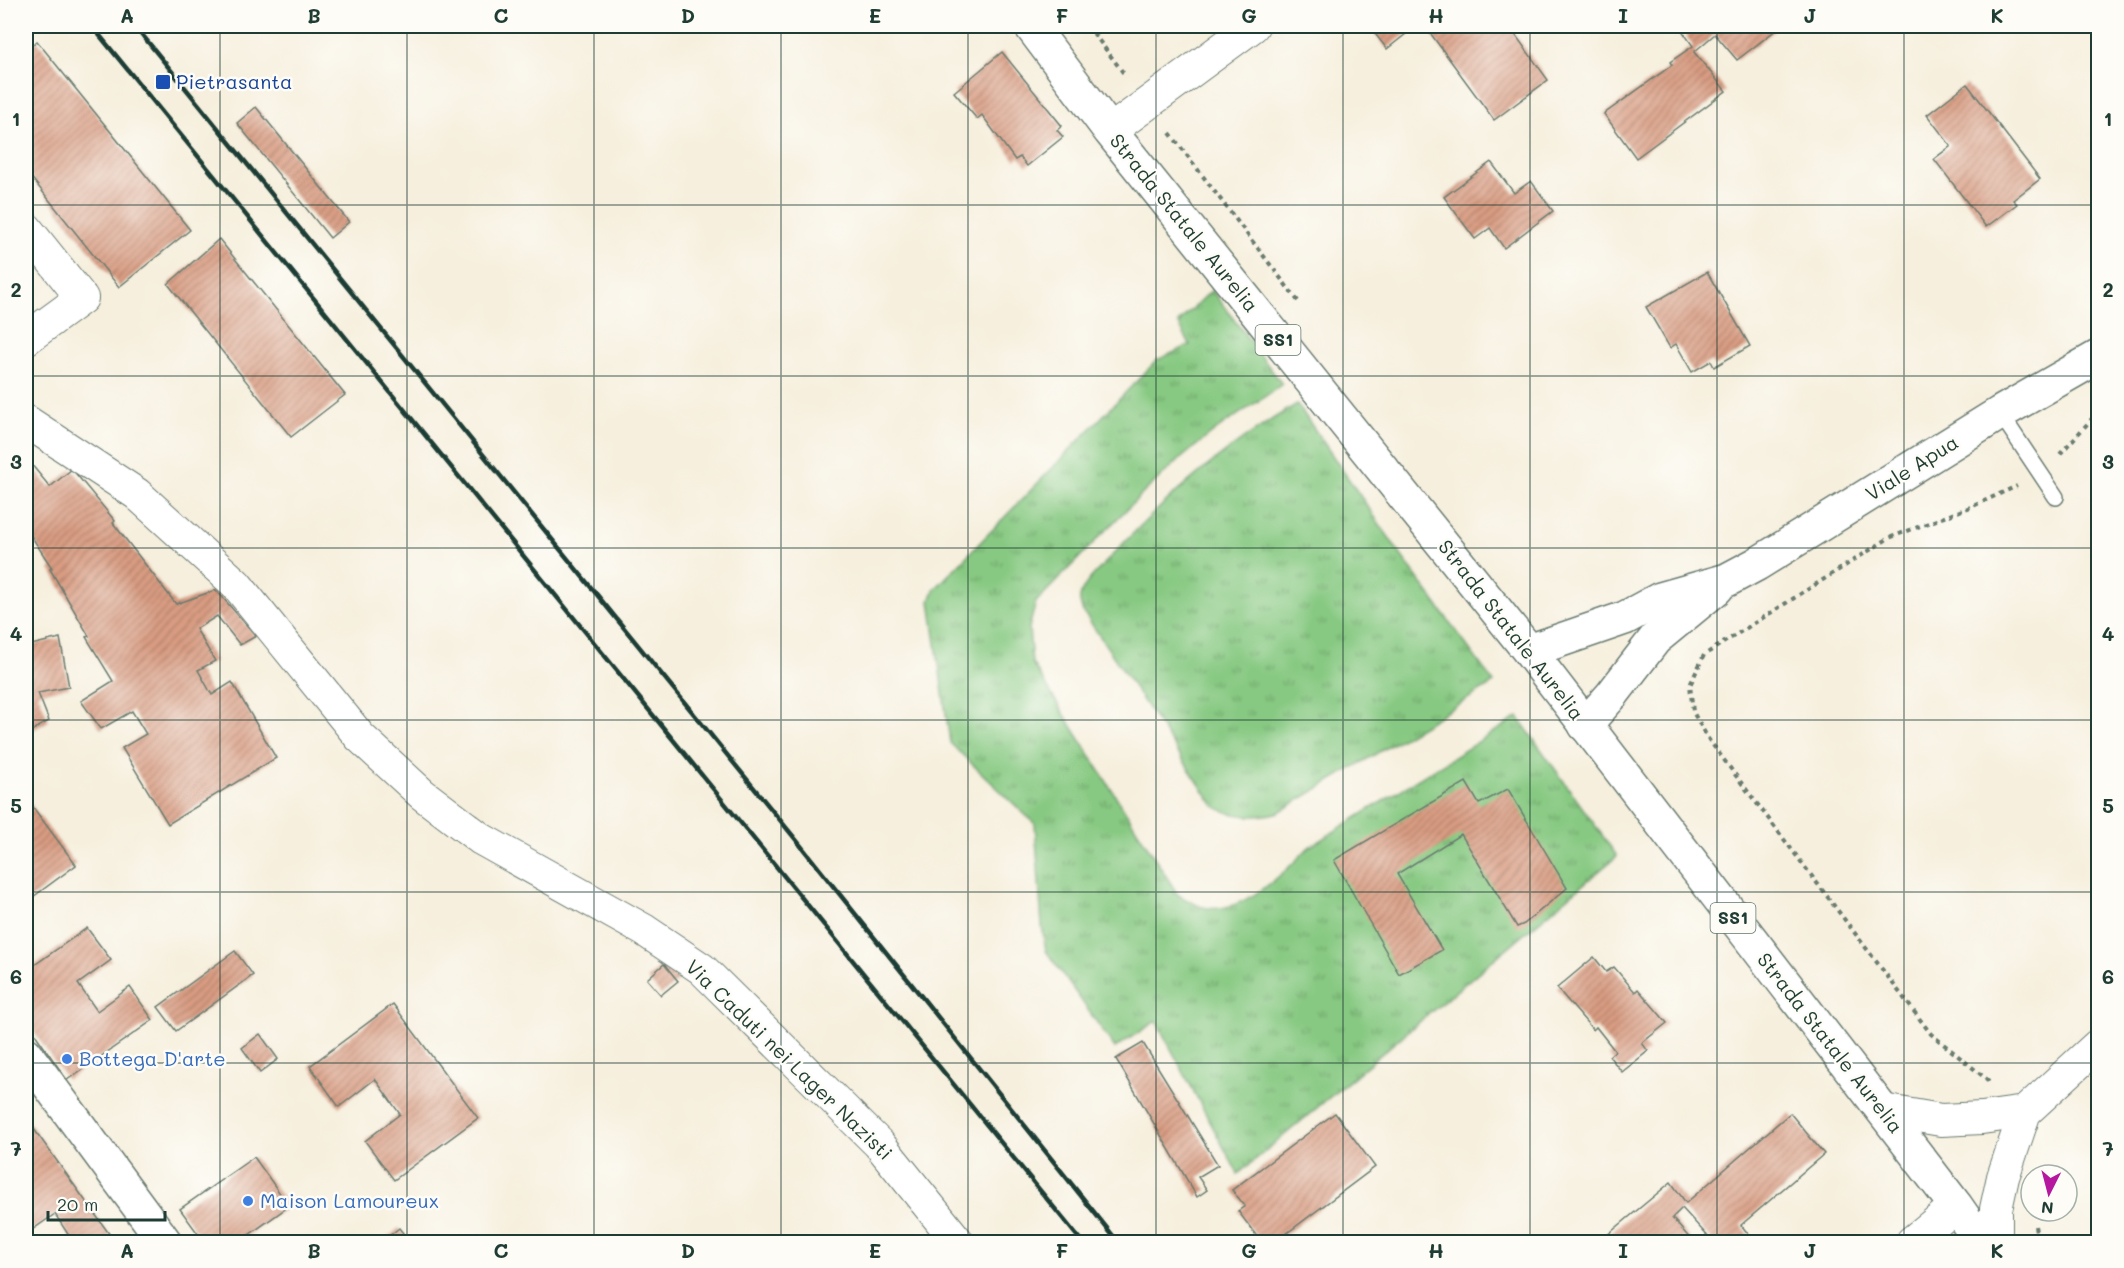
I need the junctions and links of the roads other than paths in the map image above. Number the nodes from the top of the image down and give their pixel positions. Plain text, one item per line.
1 (1031, 26) edge
2 (1253, 26) edge
3 (1110, 131) junction
4 (26, 228) edge
5 (26, 339) edge
6 (2098, 357) edge
7 (2000, 413) junction
8 (26, 422) edge
9 (2055, 497) dead end
10 (1727, 580) junction
11 (1529, 651) junction
12 (1585, 725) junction
13 (2098, 1045) edge
14 (26, 1054) edge
15 (1882, 1110) junction
16 (2025, 1112) junction
17 (1956, 1206) junction
18 (165, 1242) edge
19 (958, 1242) edge
20 (1912, 1242) edge
21 (1981, 1242) edge
22 (1996, 1242) edge

1 - 3 main road, Strada Statale Aurelia / SS1
2 - 3 street
3 - 11 main road, Strada Statale Aurelia / SS1
4 - 5 street
6 - 7 main road, Viale Apua
7 - 9 lane
7 - 10 main road, Viale Apua
8 - 19 street, Via Caduti nei Lager Nazisti
10 - 11 main road, Viale Apua
10 - 12 main road, Viale Apua
11 - 12 main road, Strada Statale Aurelia / SS1
12 - 15 main road, Strada Statale Aurelia / SS1
13 - 16 street
14 - 18 main road
15 - 16 street
15 - 17 main road, Strada Statale Aurelia / SS1
16 - 22 street
17 - 20 street
17 - 21 main road, Strada Statale Aurelia / SS1

